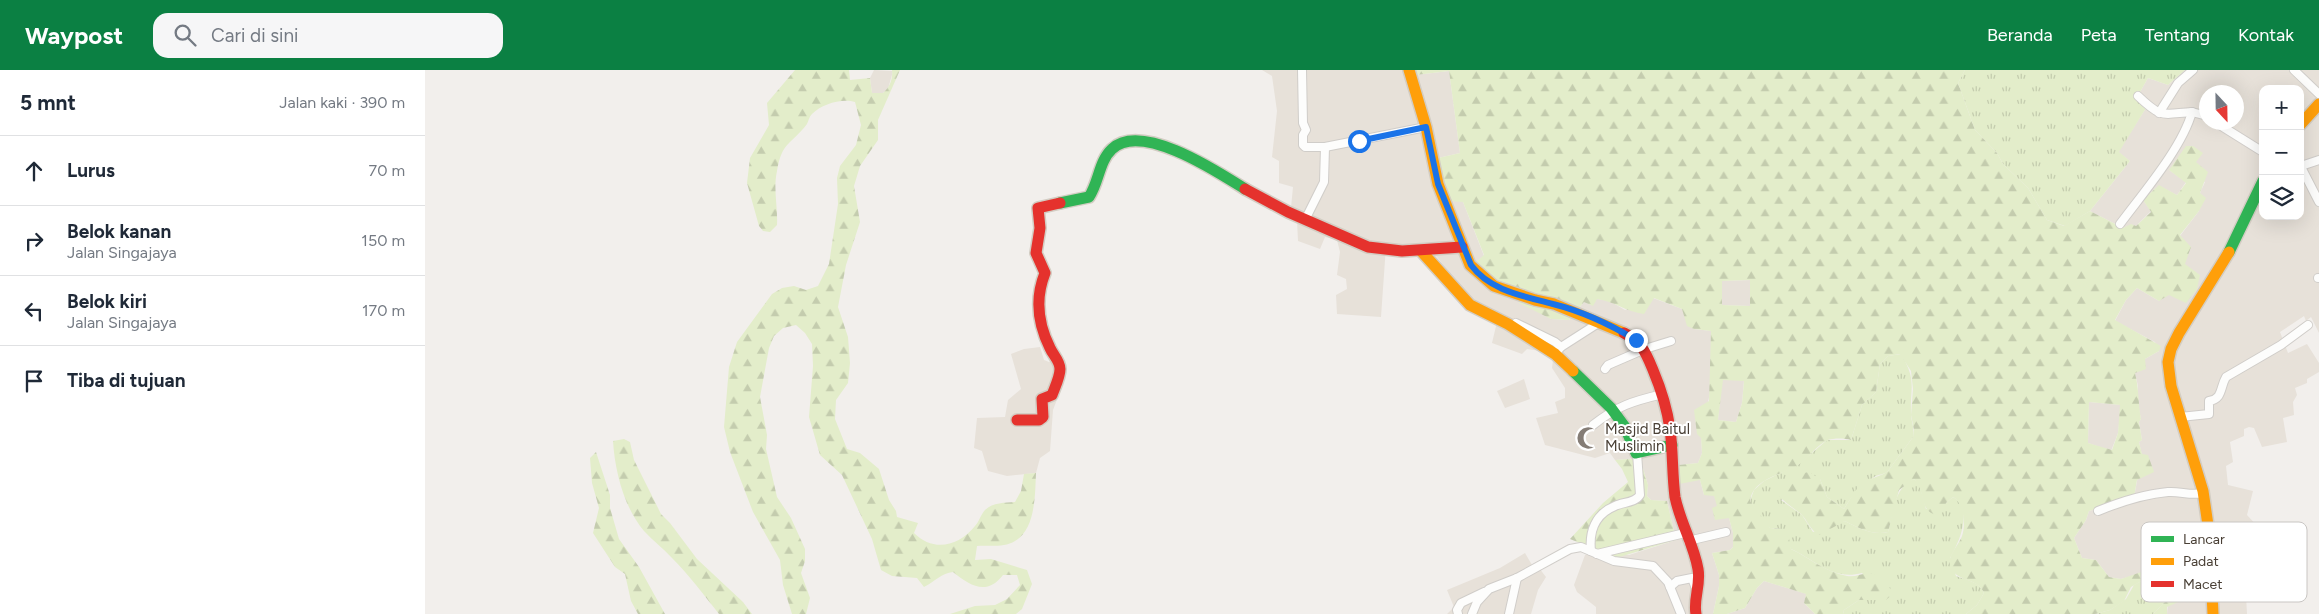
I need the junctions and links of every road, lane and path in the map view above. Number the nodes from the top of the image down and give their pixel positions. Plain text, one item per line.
1 (1302, 70) edge
2 (1409, 70) edge
3 (2193, 70) edge
4 (2294, 70) edge
5 (2319, 94) edge
6 (2138, 96) dead end
7 (2319, 104) edge
8 (2192, 112) junction
9 (2159, 113) junction
10 (2199, 114) edge
11 (2304, 121) edge
12 (1426, 127) junction
13 (2228, 130) edge
14 (1325, 147) junction
15 (2259, 150) edge
16 (2319, 160) edge
17 (2304, 165) edge
18 (2304, 171) edge
19 (2259, 189) edge
20 (2318, 197) edge
21 (1305, 220) junction
22 (2120, 224) dead end
23 (1462, 247) junction
24 (1421, 252) junction
25 (1513, 322) dead end
26 (1600, 322) junction
27 (2308, 325) dead end
28 (1671, 341) dead end
29 (1645, 349) junction
30 (1558, 351) junction
31 (1605, 369) dead end
32 (1663, 394) junction
33 (1612, 410) junction
34 (2181, 418) junction
35 (1017, 420) dead end
36 (1593, 425) dead end
37 (1672, 445) junction
38 (1637, 453) junction
39 (2203, 494) junction
40 (2099, 511) dead end
41 (2207, 522) edge
42 (1726, 532) dead end
43 (1686, 537) junction
44 (1594, 553) junction
45 (1517, 578) junction
46 (1670, 587) junction
47 (1489, 589) junction
48 (1696, 590) junction
49 (1458, 614) edge
50 (1473, 614) edge
51 (1509, 614) edge
52 (1681, 614) edge
53 (1696, 614) edge

1 - 14 street
2 - 12 street
3 - 9 street
4 - 5 street
6 - 9 street
7 - 11 street
8 - 9 street
8 - 10 street
8 - 22 street
12 - 14 street
12 - 23 street
13 - 15 street
14 - 21 street
16 - 17 street
18 - 20 street
19 - 34 street
21 - 24 street
21 - 35 street
23 - 24 street
23 - 26 street
24 - 30 street
25 - 30 street
26 - 29 street
26 - 30 street
27 - 34 street
28 - 29 street
29 - 31 street
29 - 32 street
30 - 33 street
32 - 33 street
32 - 37 street
33 - 36 street
33 - 38 street
34 - 39 street
37 - 38 street
37 - 43 street
38 - 44 street
39 - 40 street
39 - 41 street
42 - 43 street
43 - 44 street
43 - 48 street
44 - 45 street
44 - 46 street
45 - 47 street
45 - 51 street
46 - 48 street
46 - 52 street
47 - 49 street
47 - 50 street
48 - 53 street

